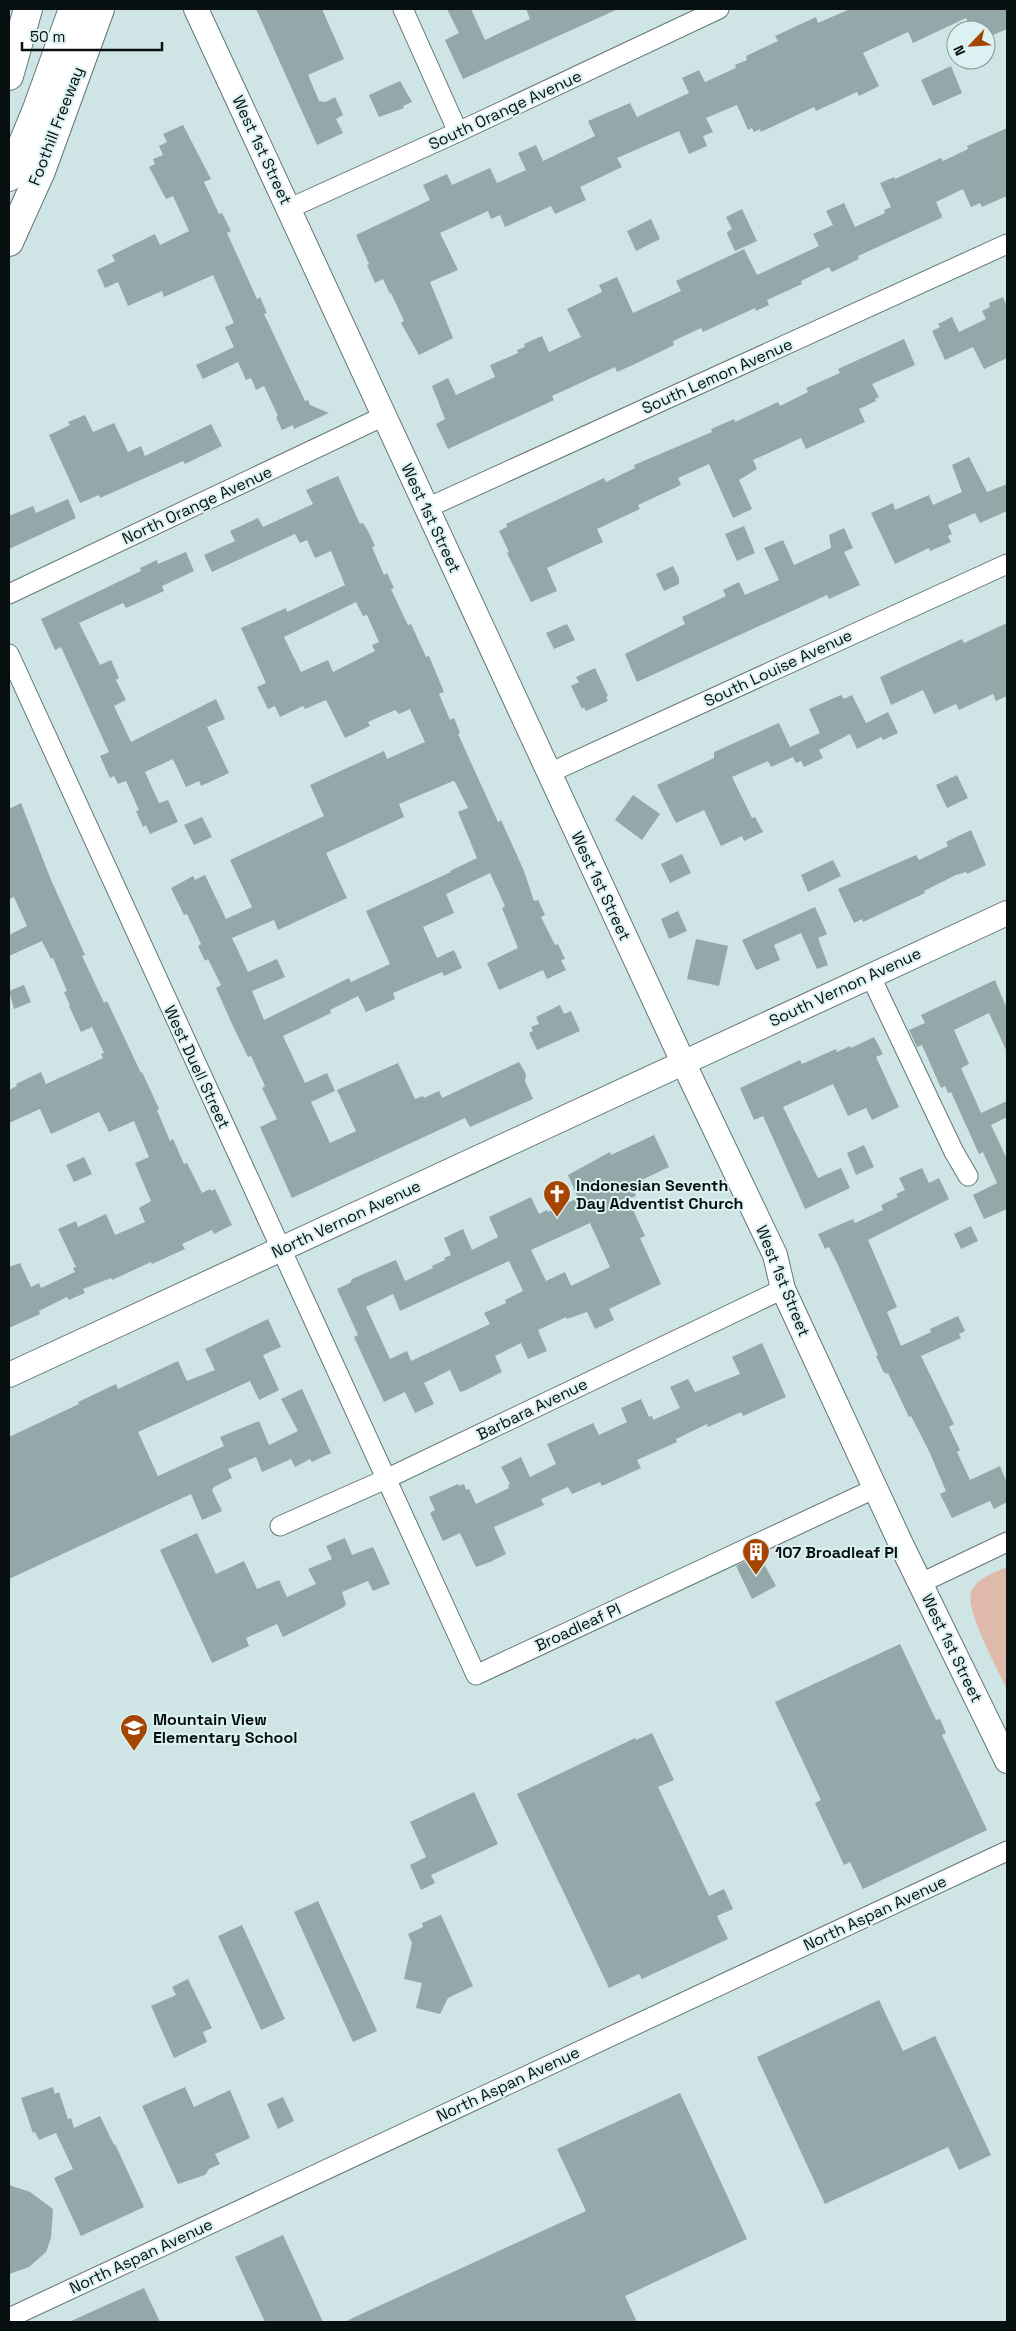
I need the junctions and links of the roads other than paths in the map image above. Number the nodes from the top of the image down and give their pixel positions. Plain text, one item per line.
1 (20, 9) edge
2 (28, 9) edge
3 (57, 9) edge
4 (72, 9) edge
5 (100, 9) edge
6 (196, 9) edge
7 (403, 9) edge
8 (720, 9) edge
9 (11, 70) edge
10 (458, 132) junction
11 (9, 138) edge
12 (9, 177) edge
13 (288, 209) junction
14 (9, 242) edge
15 (1007, 244) edge
16 (384, 416) junction
17 (427, 508) junction
18 (1007, 564) edge
19 (9, 594) edge
20 (9, 654) edge
21 (549, 773) junction
22 (1007, 913) edge
23 (870, 975) junction
24 (682, 1062) junction
25 (968, 1176) dead end
26 (281, 1250) junction
27 (782, 1290) junction
28 (9, 1375) edge
29 (386, 1479) junction
30 (876, 1488) junction
31 (280, 1526) dead end
32 (1007, 1542) edge
33 (921, 1583) junction
34 (1007, 1761) edge
35 (1007, 1851) edge
36 (9, 2318) edge

1 - 9 highway
2 - 9 highway
3 - 11 highway
4 - 12 highway
5 - 14 highway, Foothill Freeway
6 - 13 street, West 1st Street
7 - 10 street
8 - 10 street, South Orange Avenue
10 - 13 street, South Orange Avenue
13 - 16 street, West 1st Street
15 - 17 street, South Lemon Avenue
16 - 17 street, West 1st Street
16 - 19 street, North Orange Avenue
17 - 21 street, West 1st Street
18 - 21 street, South Louise Avenue
20 - 26 street, West Duell Street
21 - 24 street, West 1st Street
22 - 23 street, South Vernon Avenue
23 - 24 street, South Vernon Avenue
23 - 25 street
24 - 26 street, North Vernon Avenue
24 - 27 street, West 1st Street
26 - 28 street, North Vernon Avenue
26 - 29 street, West Duell Street
27 - 29 street, Barbara Avenue
27 - 30 street, West 1st Street
29 - 30 street, Broadleaf Pl
29 - 31 street, Barbara Avenue
30 - 33 street, West 1st Street
32 - 33 street
33 - 34 street, West 1st Street
35 - 36 street, North Aspan Avenue

